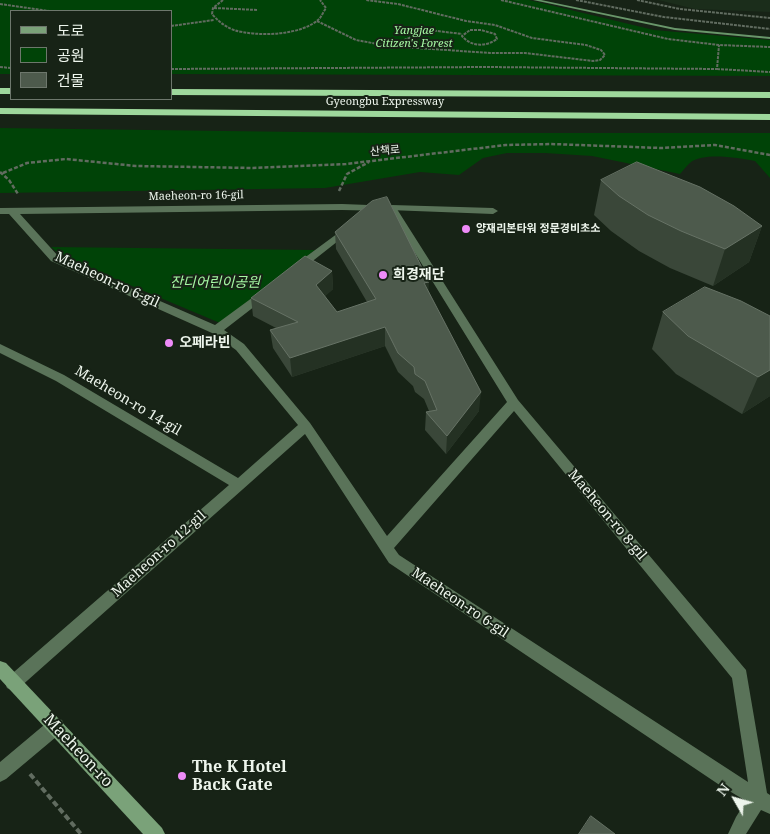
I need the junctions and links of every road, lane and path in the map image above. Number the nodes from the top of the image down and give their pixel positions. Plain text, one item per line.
1 (223, 0) edge
2 (320, 0) edge
3 (366, 0) edge
4 (500, 0) edge
5 (576, 0) edge
6 (637, 0) edge
7 (0, 4) edge
8 (213, 8) junction
9 (42, 10) edge
10 (258, 10) dead end
11 (770, 18) edge
12 (214, 20) junction
13 (317, 21) junction
14 (495, 25) junction
15 (172, 26) edge
16 (770, 29) edge
17 (487, 30) junction
18 (462, 34) junction
19 (475, 44) junction
20 (719, 45) junction
21 (388, 46) junction
22 (770, 48) edge
23 (468, 52) junction
24 (172, 69) edge
25 (717, 69) junction
26 (770, 72) edge
27 (770, 88) edge
28 (172, 92) edge
29 (656, 94) junction
30 (770, 95) edge
31 (0, 111) edge
32 (677, 116) junction
33 (770, 117) edge
34 (770, 125) edge
35 (770, 156) edge
36 (371, 161) junction
37 (1, 172) edge
38 (342, 206) junction
39 (392, 208) junction
40 (374, 209) junction
41 (31, 210) junction
42 (6, 211) edge
43 (493, 211) dead end
44 (287, 276) edge
45 (272, 288) edge
46 (216, 330) junction
47 (0, 348) edge
48 (514, 402) junction
49 (306, 426) junction
50 (238, 484) junction
51 (386, 547) junction
52 (0, 668) edge
53 (13, 683) junction
54 (56, 726) junction
55 (25, 769) dead end
56 (0, 773) edge
57 (764, 802) edge
58 (81, 834) edge
59 (156, 834) edge
60 (737, 834) edge

1 - 8 path
2 - 13 path
3 - 14 path
4 - 20 path
5 - 16 path
6 - 11 path
7 - 9 path
8 - 10 path
8 - 12 path
12 - 13 path
12 - 15 path
13 - 21 path
14 - 17 path
14 - 23 path
17 - 18 path
17 - 19 path
18 - 19 path
18 - 21 path
19 - 23 path
20 - 22 path
20 - 25 path
21 - 23 path
24 - 25 path
25 - 26 path
27 - 29 highway
28 - 29 highway, Gyeongbu Expressway
29 - 30 highway, Gyeongbu Expressway
31 - 32 highway, Gyeongbu Expressway
32 - 33 highway, Gyeongbu Expressway
32 - 34 highway
35 - 36 path, 산책로
36 - 37 path, 산책로
36 - 38 path
37 - 41 path, 산책로
38 - 40 street, Maeheon-ro 16-gil
38 - 41 street, Maeheon-ro 16-gil
39 - 40 street, Maeheon-ro 16-gil
39 - 43 street, Maeheon-ro 16-gil
39 - 48 street, Maeheon-ro 8-gil
40 - 44 street
41 - 42 street, Maeheon-ro 16-gil
42 - 46 street, Maeheon-ro 6-gil
45 - 46 street
46 - 49 street, Maeheon-ro 6-gil
47 - 50 street, Maeheon-ro 14-gil
48 - 51 street
48 - 57 street, Maeheon-ro 8-gil
49 - 50 street, Maeheon-ro 12-gil
49 - 51 street, Maeheon-ro 6-gil
50 - 53 street, Maeheon-ro 12-gil
51 - 57 street, Maeheon-ro 6-gil
52 - 53 main road, Maeheon-ro
53 - 54 main road, Maeheon-ro
54 - 56 street
54 - 59 main road, Maeheon-ro
55 - 58 path
57 - 60 street

